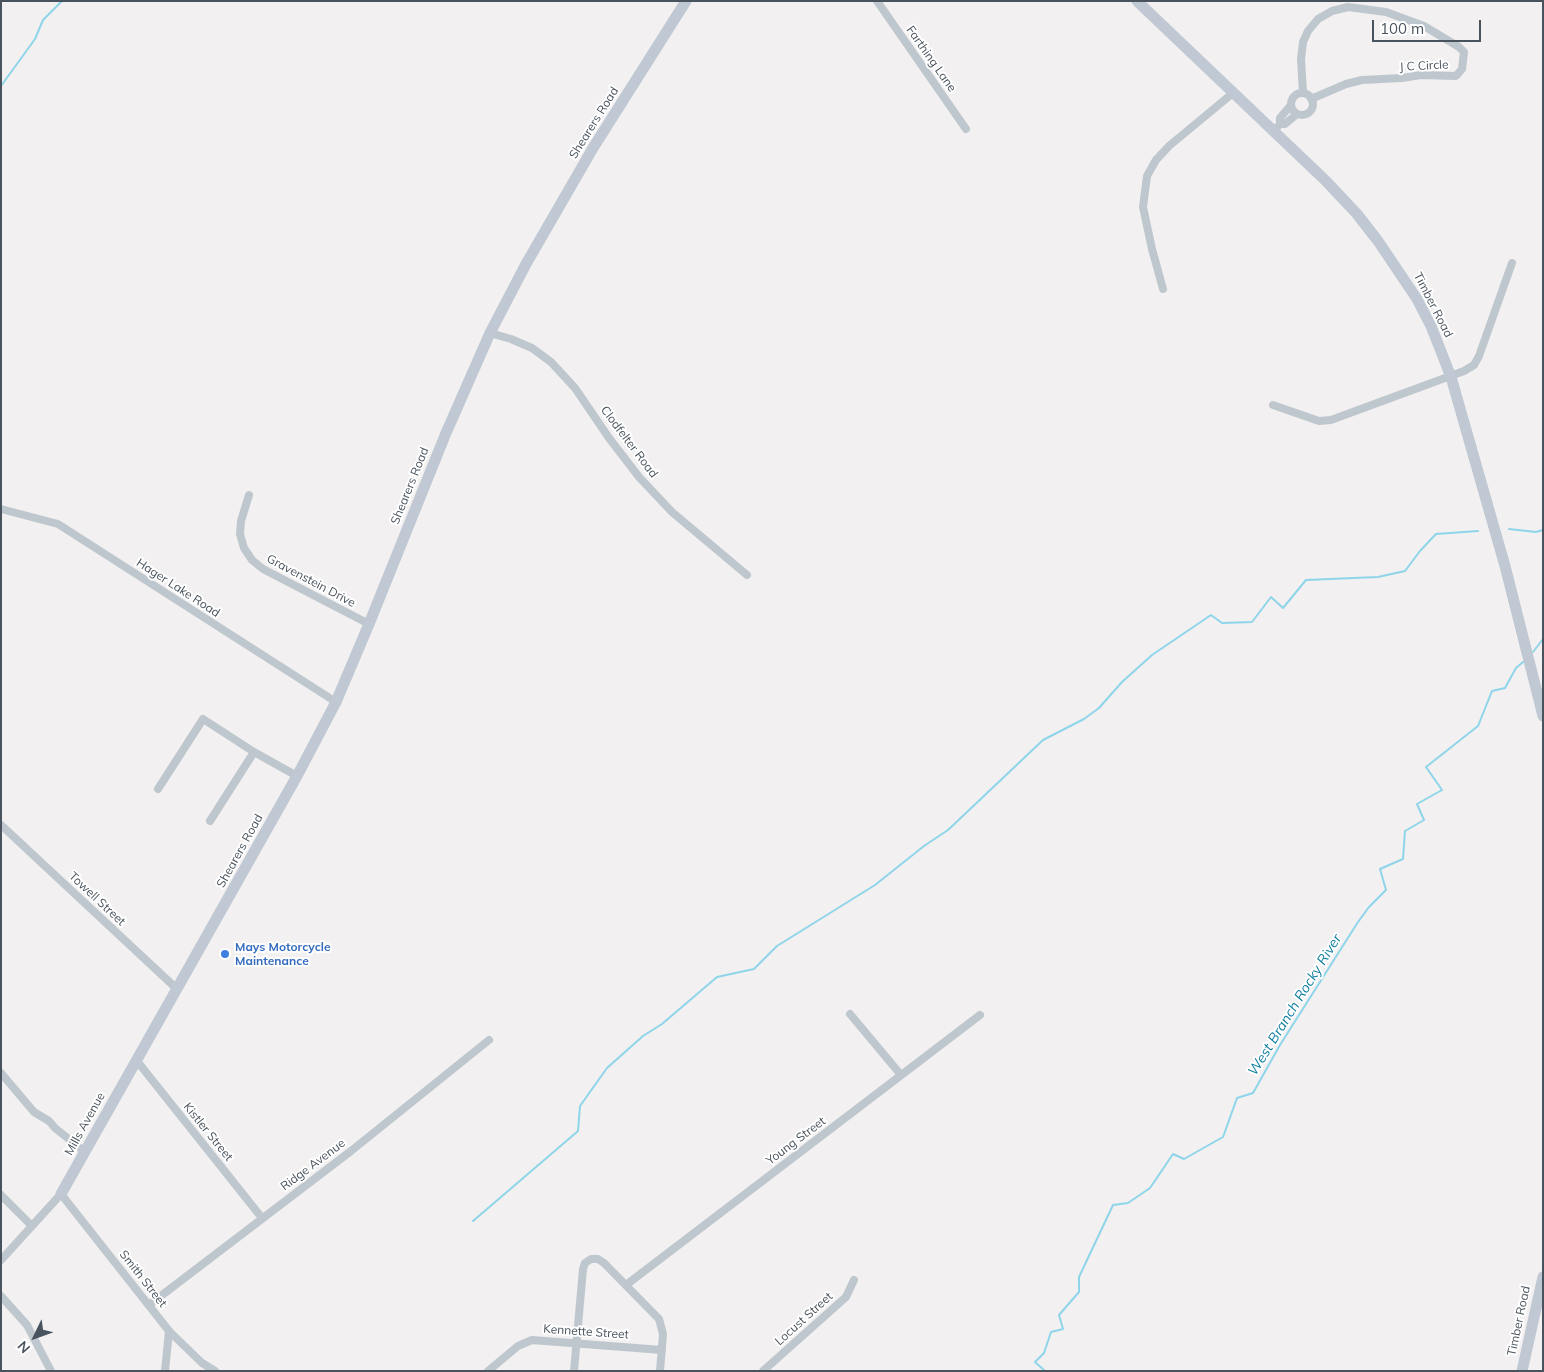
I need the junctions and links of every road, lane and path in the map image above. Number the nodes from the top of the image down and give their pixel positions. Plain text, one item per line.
1 (686, 1) edge
2 (877, 1) edge
3 (1138, 1) edge
4 (1233, 93) junction
5 (1303, 93) junction
6 (1312, 99) junction
7 (1291, 106) junction
8 (1297, 114) junction
9 (1277, 128) junction
10 (966, 129) dead end
11 (1512, 263) dead end
12 (1163, 289) dead end
13 (490, 333) junction
14 (1450, 377) junction
15 (1273, 405) dead end
16 (249, 495) dead end
17 (1, 509) edge
18 (747, 575) dead end
19 (369, 624) junction
20 (336, 702) junction
21 (1543, 714) edge
22 (254, 752) junction
23 (297, 776) junction
24 (158, 789) dead end
25 (210, 821) dead end
26 (1, 825) edge
27 (177, 989) junction
28 (850, 1014) dead end
29 (980, 1015) dead end
30 (489, 1040) dead end
31 (137, 1061) junction
32 (1, 1074) edge
33 (901, 1075) junction
34 (86, 1152) junction
35 (61, 1194) junction
36 (1, 1195) edge
37 (262, 1218) junction
38 (32, 1226) junction
39 (1, 1260) edge
40 (1543, 1277) edge
41 (854, 1280) dead end
42 (626, 1285) junction
43 (1, 1296) edge
44 (149, 1305) junction
45 (169, 1331) junction
46 (577, 1342) junction
47 (662, 1350) junction
48 (51, 1371) edge
49 (165, 1371) edge
50 (215, 1371) edge
51 (488, 1371) edge
52 (574, 1371) edge
53 (660, 1371) edge
54 (762, 1371) edge
55 (1522, 1371) edge

1 - 13 street, Shearers Road
2 - 10 street, Farthing Lane
3 - 4 street, Timber Road
4 - 9 street, Timber Road
4 - 12 street
5 - 6 street
5 - 6 street, J C Circle
5 - 7 street
6 - 8 street, J C Circle
7 - 8 street
7 - 9 street
8 - 9 street, J C Circle
9 - 14 street, Timber Road
11 - 14 street
13 - 18 street, Clodfelter Road
13 - 19 street, Shearers Road
14 - 15 street
14 - 21 street, Timber Road
16 - 19 street, Gravenstein Drive
17 - 20 street, Hager Lake Road
19 - 20 street, Shearers Road
20 - 23 street, Shearers Road
22 - 23 street
22 - 24 street
22 - 25 street
23 - 27 street, Shearers Road
26 - 27 street, Towell Street
27 - 31 street, Mills Avenue
28 - 33 street
29 - 33 street, Young Street
30 - 37 street, Ridge Avenue
31 - 34 street, Mills Avenue
31 - 37 street, Kistler Street
32 - 34 street
33 - 42 street, Young Street
34 - 35 street, Mills Avenue
35 - 38 street, Mills Avenue
35 - 44 street, Smith Street
36 - 38 street
37 - 44 street, Ridge Avenue
38 - 39 street, Mills Avenue
40 - 55 street, Timber Road
41 - 54 street, Locust Street
42 - 46 street
42 - 47 street
43 - 48 street
44 - 45 street, Smith Street
45 - 49 street
45 - 50 street, Smith Street
46 - 47 street, Kennette Street
46 - 51 street, Kennette Street
46 - 52 street
47 - 53 street

